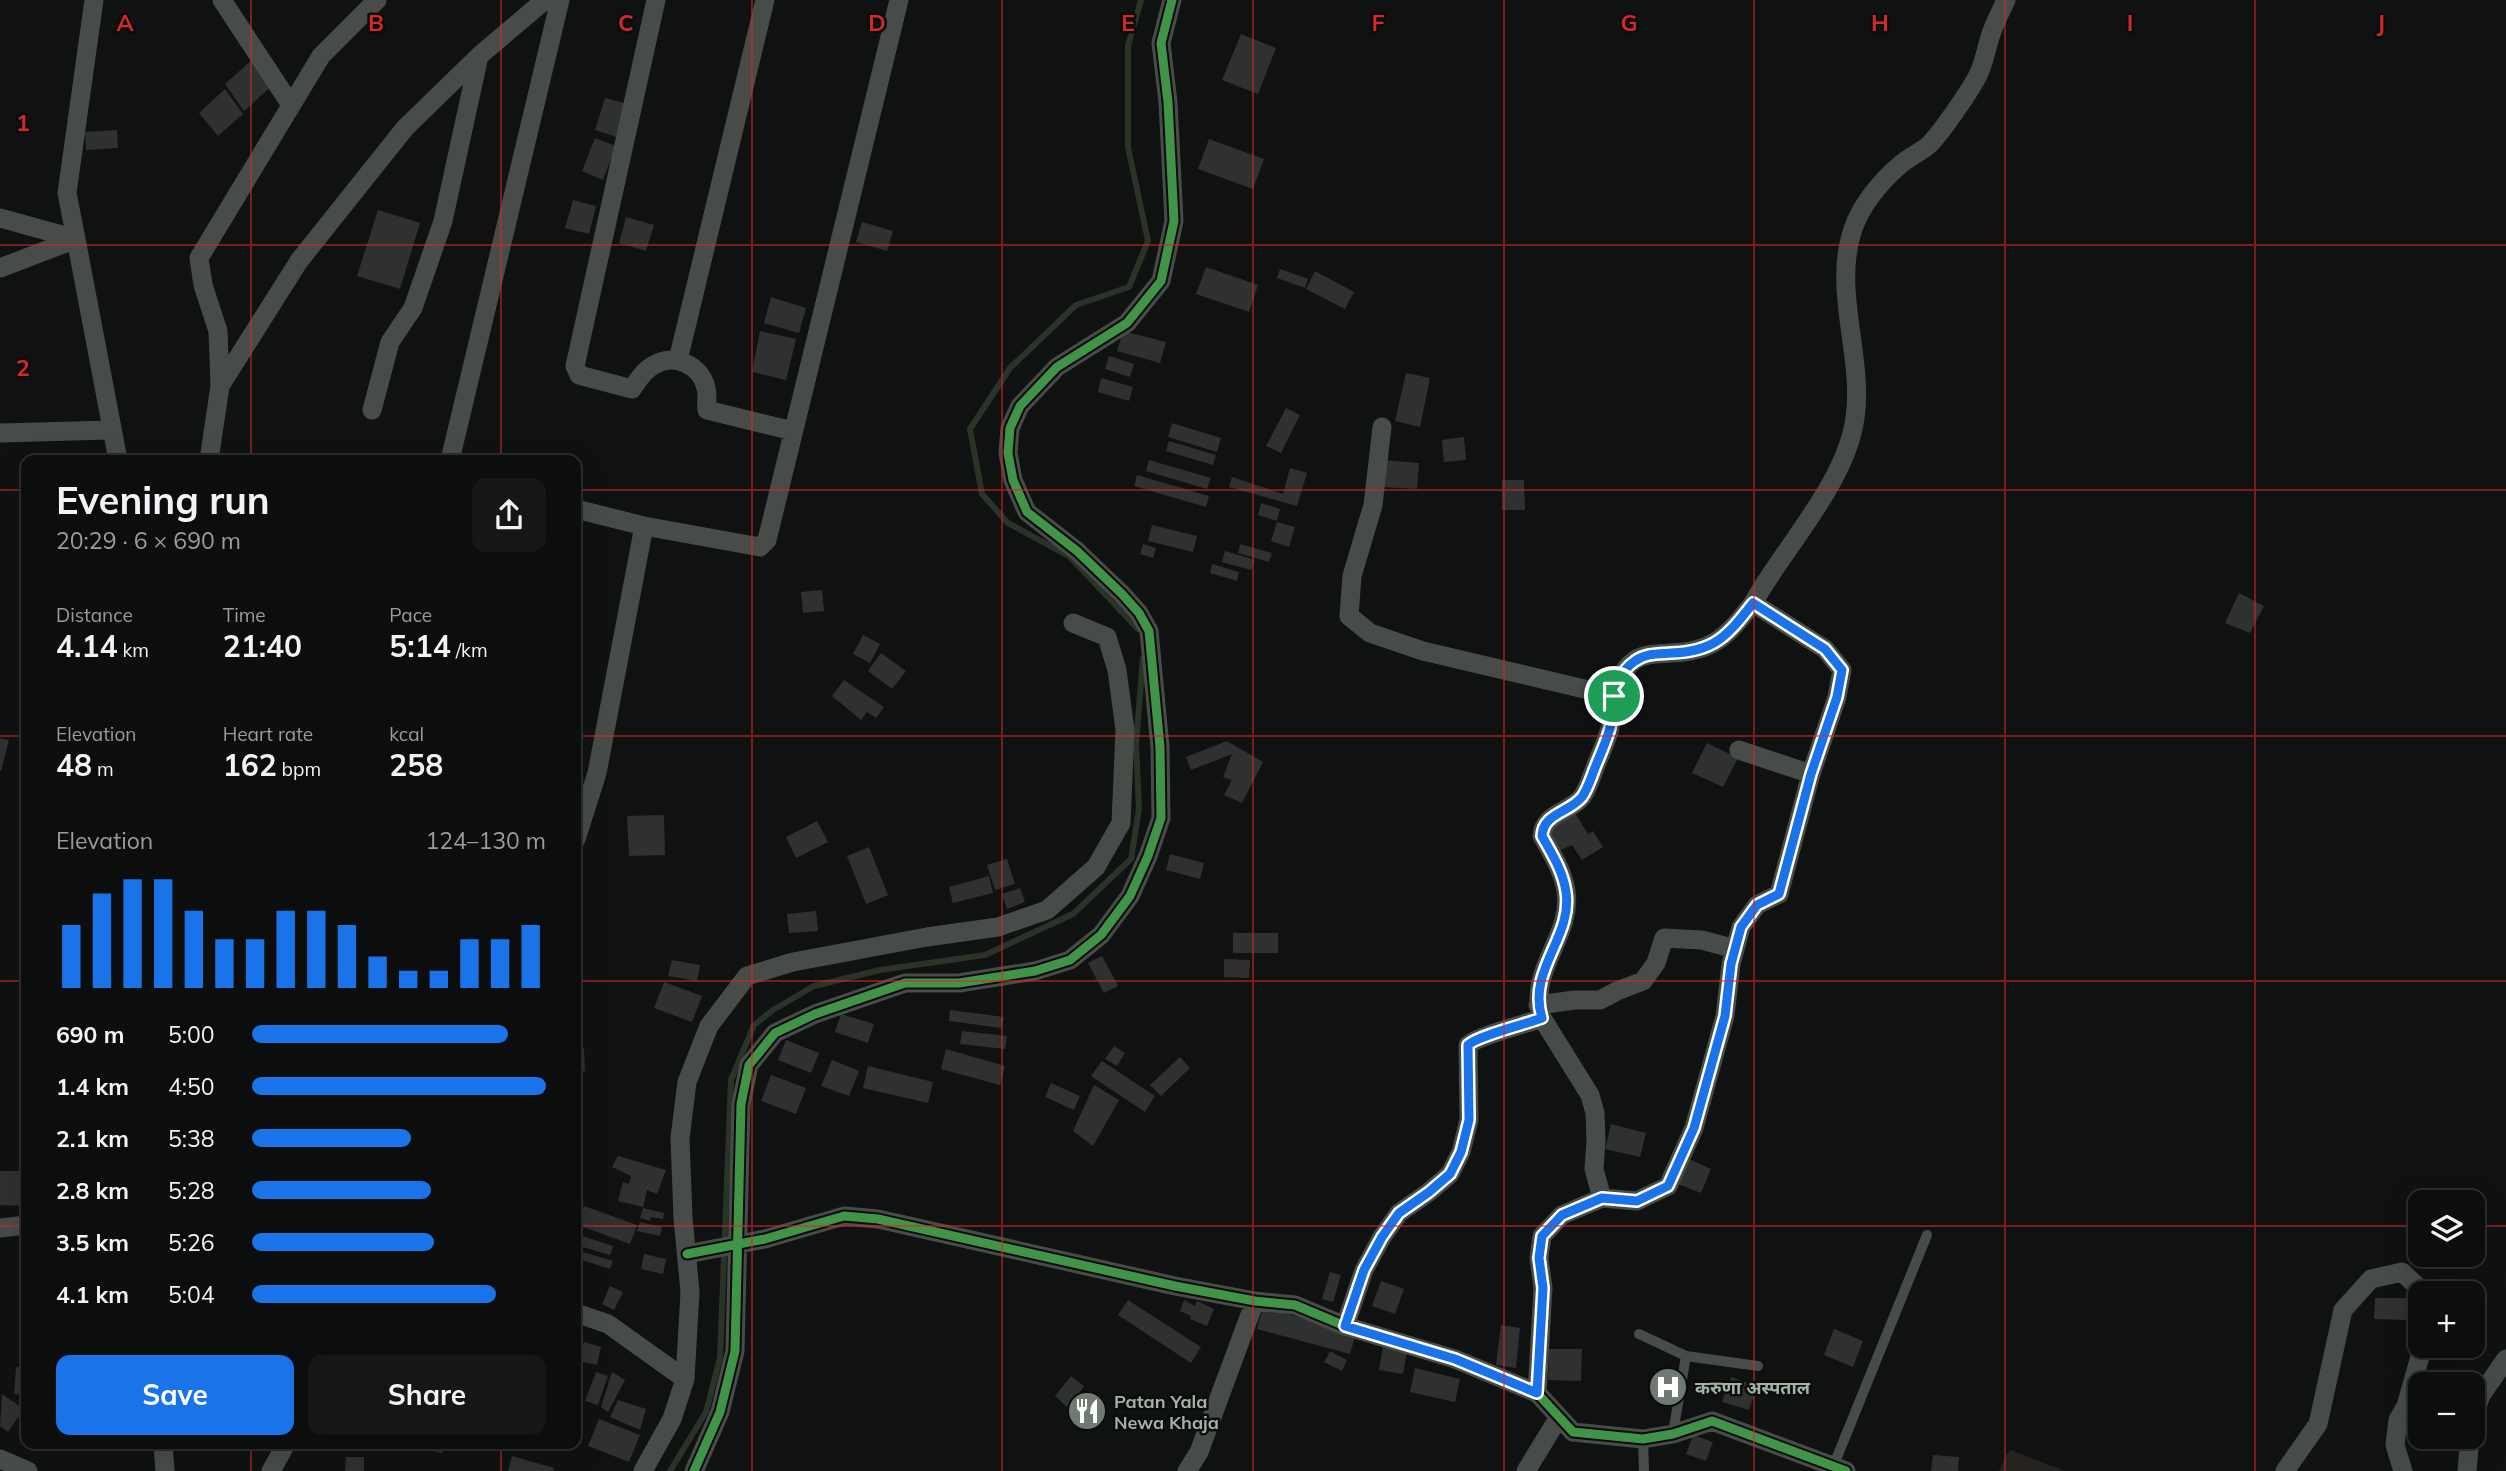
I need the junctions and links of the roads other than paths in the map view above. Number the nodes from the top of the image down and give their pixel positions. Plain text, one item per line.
1 (94, 0) edge
2 (222, 0) edge
3 (377, 0) edge
4 (545, 0) edge
5 (560, 0) edge
6 (656, 0) edge
7 (765, 0) edge
8 (899, 0) edge
9 (1172, 0) edge
10 (2006, 0) edge
11 (479, 56) junction
12 (291, 106) junction
13 (0, 218) edge
14 (76, 239) junction
15 (0, 268) edge
16 (678, 360) junction
17 (220, 386) junction
18 (372, 410) dead end
19 (1382, 427) dead end
20 (111, 430) junction
21 (793, 431) junction
22 (0, 433) edge
23 (117, 455) edge
24 (210, 455) edge
25 (451, 455) edge
26 (581, 510) edge
27 (643, 526) junction
28 (1753, 603) junction
29 (1073, 623) dead end
30 (1614, 696) junction
31 (1740, 750) dead end
32 (1811, 774) junction
33 (581, 823) edge
34 (1735, 948) junction
35 (1540, 1011) junction
36 (1602, 1198) junction
37 (21, 1226) edge
38 (0, 1228) edge
39 (1927, 1235) dead end
40 (735, 1245) junction
41 (695, 1253) junction
42 (2412, 1281) edge
43 (1255, 1301) junction
44 (581, 1315) edge
45 (1345, 1326) junction
46 (1639, 1334) dead end
47 (1686, 1356) junction
48 (2420, 1358) edge
49 (2506, 1359) edge
50 (1758, 1366) dead end
51 (685, 1379) junction
52 (2485, 1389) edge
53 (1537, 1393) junction
54 (1559, 1417) junction
55 (1673, 1434) junction
56 (1643, 1438) junction
57 (163, 1449) edge
58 (283, 1449) edge
59 (2469, 1449) edge
60 (0, 1459) edge
61 (1840, 1469) edge
62 (28, 1471) edge
63 (165, 1471) edge
64 (271, 1471) edge
65 (643, 1471) edge
66 (694, 1471) edge
67 (1187, 1471) edge
68 (1526, 1471) edge
69 (1644, 1471) edge
70 (2285, 1471) edge
71 (2403, 1471) edge
72 (2467, 1471) edge

1 - 14 street
2 - 12 street
3 - 12 street
4 - 11 street
5 - 25 street
6 - 16 street
7 - 16 street
8 - 21 street
9 - 40 street
10 - 28 street
11 - 17 street
11 - 18 street
12 - 17 street
13 - 14 street
14 - 15 street
14 - 20 street
16 - 21 street
17 - 24 street
19 - 30 street
20 - 22 street
20 - 23 street
21 - 27 street
26 - 27 street
27 - 33 street
28 - 30 street
28 - 32 street
29 - 41 street
30 - 35 street
31 - 32 street
32 - 34 street
34 - 35 street
34 - 36 street
35 - 36 street
35 - 45 street
36 - 53 street
37 - 38 street
39 - 61 lane
40 - 41 street
40 - 43 street
40 - 66 street
41 - 51 street
42 - 70 street
43 - 45 street
43 - 67 street
44 - 51 street
45 - 53 street
46 - 47 lane
47 - 50 lane
47 - 55 lane
48 - 71 street
49 - 52 street
51 - 65 street
53 - 54 street
54 - 56 street
54 - 68 street
55 - 56 street
55 - 61 street
56 - 69 lane
57 - 63 street
58 - 64 street
59 - 72 street
60 - 62 street

